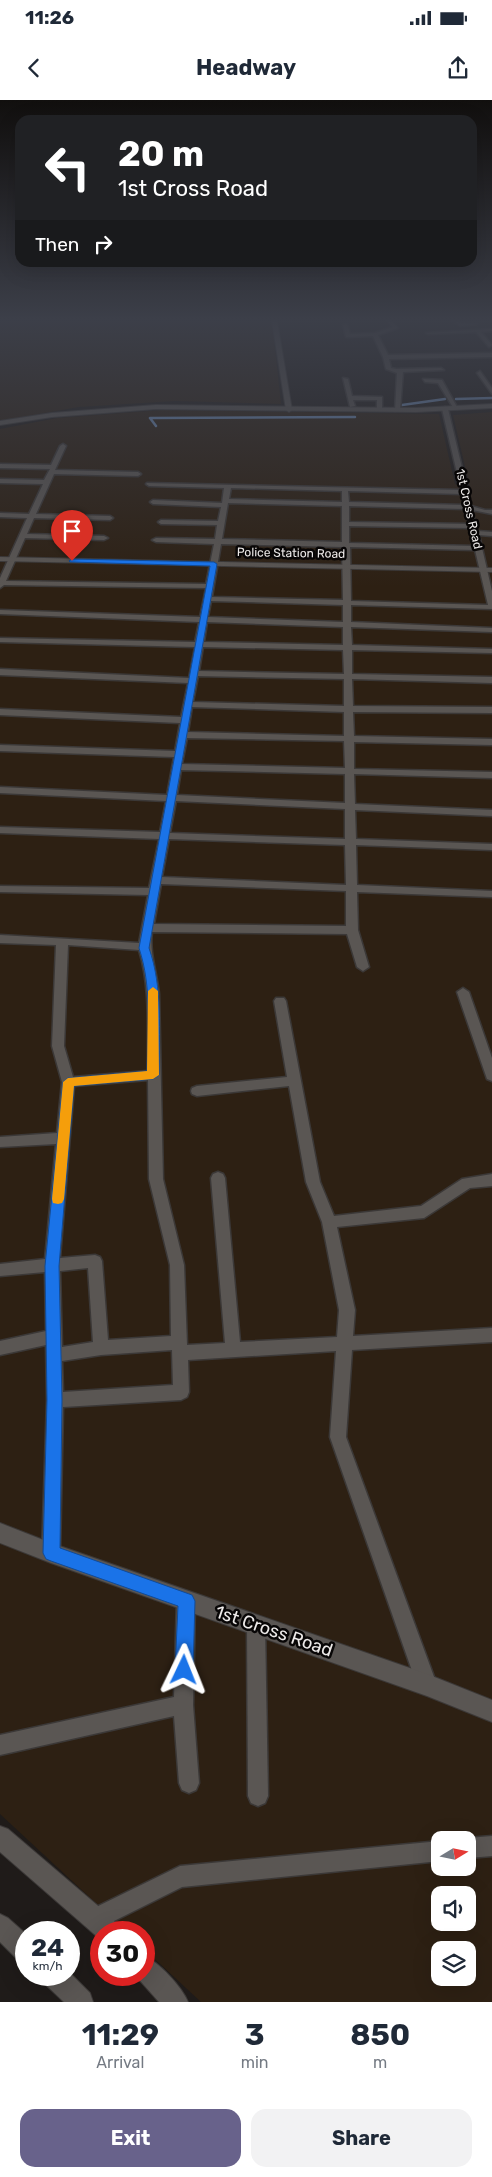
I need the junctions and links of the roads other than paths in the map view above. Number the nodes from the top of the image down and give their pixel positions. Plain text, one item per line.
1 (156, 410) edge
2 (393, 410) edge
3 (397, 410) joint
4 (426, 410) edge
5 (445, 410) junction
6 (449, 410) edge
7 (0, 425) edge
8 (63, 446) dead end
9 (0, 466) edge
10 (52, 469) junction
11 (138, 474) dead end
12 (0, 481) edge
13 (47, 482) junction
14 (150, 484) dead end
15 (228, 486) junction
16 (346, 489) junction
17 (466, 492) junction
18 (153, 502) dead end
19 (225, 503) junction
20 (346, 504) junction
21 (469, 507) junction
22 (492, 512) edge
23 (0, 515) edge
24 (32, 515) junction
25 (110, 518) dead end
26 (161, 522) dead end
27 (221, 523) junction
28 (346, 524) junction
29 (474, 530) junction
30 (492, 534) edge
31 (24, 536) junction
32 (104, 538) dead end
33 (156, 540) dead end
34 (218, 542) junction
35 (346, 545) junction
36 (478, 548) junction
37 (0, 560) edge
38 (13, 560) junction
39 (214, 564) junction
40 (347, 567) junction
41 (488, 570) edge
42 (1, 584) edge
43 (210, 586) junction
44 (208, 599) junction
45 (347, 603) junction
46 (492, 607) edge
47 (0, 612) edge
48 (203, 620) junction
49 (347, 626) junction
50 (492, 630) edge
51 (0, 640) edge
52 (199, 643) junction
53 (348, 647) junction
54 (492, 651) edge
55 (0, 672) edge
56 (193, 677) junction
57 (348, 678) junction
58 (492, 680) edge
59 (188, 704) junction
60 (349, 709) junction
61 (492, 710) edge
62 (0, 712) edge
63 (185, 720) junction
64 (183, 735) junction
65 (349, 738) junction
66 (492, 742) edge
67 (0, 748) edge
68 (179, 754) junction
69 (177, 766) junction
70 (349, 771) junction
71 (492, 775) edge
72 (0, 790) edge
73 (171, 797) junction
74 (350, 806) junction
75 (492, 813) edge
76 (0, 830) edge
77 (164, 837) junction
78 (351, 842) junction
79 (492, 847) edge
80 (156, 880) junction
81 (0, 889) edge
82 (352, 889) junction
83 (154, 892) junction
84 (492, 894) edge
85 (148, 928) junction
86 (352, 930) junction
87 (0, 939) edge
88 (62, 941) junction
89 (144, 948) junction
90 (363, 967) dead end
91 (463, 992) dead end
92 (280, 1001) dead end
93 (153, 1075) junction
94 (492, 1076) edge
95 (68, 1082) junction
96 (294, 1082) junction
97 (197, 1091) dead end
98 (63, 1138) junction
99 (0, 1142) edge
100 (218, 1178) dead end
101 (492, 1180) edge
102 (329, 1222) junction
103 (52, 1266) junction
104 (0, 1270) edge
105 (53, 1336) junction
106 (492, 1336) edge
107 (345, 1343) junction
108 (180, 1347) junction
109 (0, 1348) edge
110 (101, 1348) junction
111 (233, 1350) junction
112 (54, 1355) junction
113 (55, 1400) junction
114 (0, 1532) edge
115 (51, 1553) junction
116 (186, 1601) junction
117 (256, 1625) junction
118 (427, 1685) junction
119 (183, 1705) junction
120 (492, 1711) edge
121 (0, 1745) edge
122 (189, 1782) dead end
123 (258, 1796) dead end
124 (0, 1837) edge
125 (492, 1846) edge
126 (476, 1847) edge
127 (431, 1852) edge
128 (97, 1921) edge
129 (111, 1921) edge
130 (0, 1926) edge
131 (15, 1940) edge
132 (155, 1980) edge
133 (65, 1986) edge
134 (82, 2002) edge
135 (176, 2002) edge

1 - 7 street
2 - 3 street
3 - 5 street
4 - 5 street
5 - 6 street
5 - 17 street, 1st Cross Road
8 - 10 street
9 - 10 street
10 - 11 street
10 - 13 street
12 - 13 street
13 - 24 street
14 - 15 street
15 - 16 street
15 - 19 street
16 - 17 street
16 - 20 street
17 - 21 street, 1st Cross Road
18 - 19 street
19 - 20 street
19 - 27 street
20 - 21 street
20 - 28 street
21 - 22 street
21 - 29 street, 1st Cross Road
23 - 24 street
24 - 25 street
24 - 31 street
26 - 27 street
27 - 34 street
28 - 29 street
28 - 35 street
29 - 30 street
29 - 36 street, 1st Cross Road
31 - 32 street
31 - 38 street
33 - 34 street
34 - 35 street
34 - 39 street
35 - 36 street
35 - 40 street
36 - 41 street, 1st Cross Road
37 - 38 street, Police Station Road
38 - 39 street, Police Station Road
38 - 42 street
39 - 40 street, Police Station Road
39 - 43 street
40 - 41 street, Police Station Road
40 - 45 street
41 - 46 street, 1st Cross Road
42 - 43 street
43 - 44 street
44 - 45 street
44 - 48 street
45 - 46 street
45 - 49 street
47 - 48 street
48 - 49 street
48 - 52 street
49 - 50 street
49 - 53 street
51 - 52 street
52 - 53 street
52 - 56 street
53 - 54 street
53 - 57 street
55 - 56 street
56 - 57 street
56 - 59 street
57 - 58 street
57 - 60 street
59 - 60 street
59 - 63 street
60 - 61 street
60 - 65 street
62 - 63 street
63 - 64 street
64 - 65 street
64 - 68 street
65 - 66 street
65 - 70 street
67 - 68 street
68 - 69 street
69 - 70 street
69 - 73 street
70 - 71 street
70 - 74 street
72 - 73 street
73 - 74 street
73 - 77 street
74 - 75 street
74 - 78 street
76 - 77 street
77 - 78 street
77 - 80 street
78 - 79 street
78 - 82 street
80 - 82 street
80 - 83 street
81 - 83 street
82 - 84 street
82 - 86 street
83 - 85 street
85 - 86 street
85 - 89 street
86 - 90 street
87 - 88 street
88 - 89 street
88 - 95 street
89 - 93 street
91 - 94 street
92 - 96 street
93 - 95 street
93 - 108 street
95 - 98 street
96 - 97 street
96 - 102 street
98 - 99 street
98 - 103 street
100 - 111 street
101 - 102 street
102 - 107 street
103 - 104 street
103 - 105 street
103 - 110 street
105 - 109 street
105 - 112 street
106 - 107 street
107 - 111 street
107 - 118 street
108 - 110 street
108 - 111 street
108 - 113 street
110 - 112 street
112 - 113 street
113 - 115 street
114 - 115 street, 1st Cross Road
115 - 116 street, 1st Cross Road
116 - 117 street, 1st Cross Road
116 - 119 street
117 - 118 street, 1st Cross Road
117 - 123 street
118 - 120 street, 1st Cross Road
119 - 121 street
119 - 122 street
124 - 128 street
125 - 126 street
127 - 129 street
130 - 131 street
132 - 135 street
133 - 134 street

